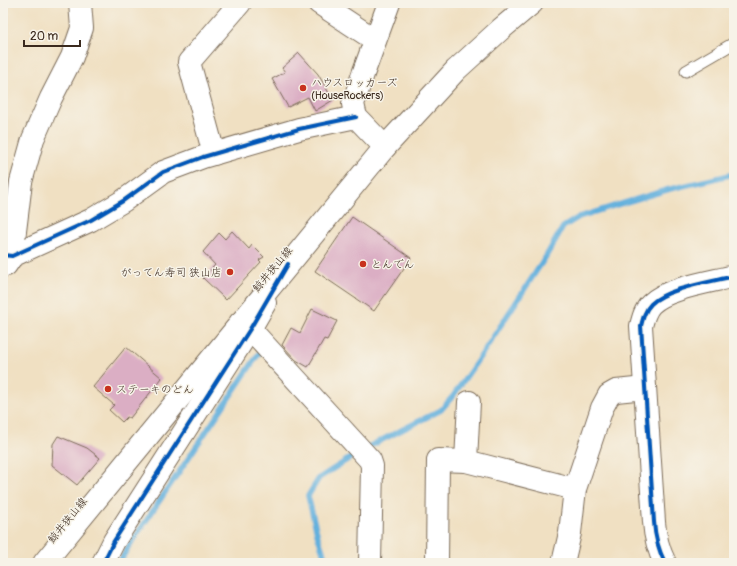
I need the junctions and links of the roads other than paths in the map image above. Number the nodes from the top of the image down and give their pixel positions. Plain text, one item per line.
1 (80, 3) edge
2 (240, 3) edge
3 (319, 3) edge
4 (389, 3) edge
5 (532, 3) edge
6 (375, 40) junction
7 (734, 43) edge
8 (686, 71) dead end
9 (356, 117) junction
10 (384, 147) junction
11 (214, 154) junction
12 (6, 260) edge
13 (734, 276) edge
14 (245, 326) junction
15 (645, 388) junction
16 (469, 402) dead end
17 (466, 461) junction
18 (576, 489) junction
19 (109, 562) edge
20 (44, 563) edge
21 (370, 563) edge
22 (437, 563) edge
23 (563, 563) edge
24 (665, 563) edge

1 - 12 street
2 - 11 street
3 - 6 street
4 - 6 street
5 - 10 street, 鯨井狭山線
6 - 9 street
7 - 8 lane
9 - 10 street
9 - 11 street
10 - 14 street, 鯨井狭山線
11 - 12 street
13 - 15 street
14 - 19 street
14 - 20 street, 鯨井狭山線
14 - 21 street
15 - 18 street
15 - 24 street
16 - 17 street
17 - 18 street
17 - 22 street
18 - 23 street

